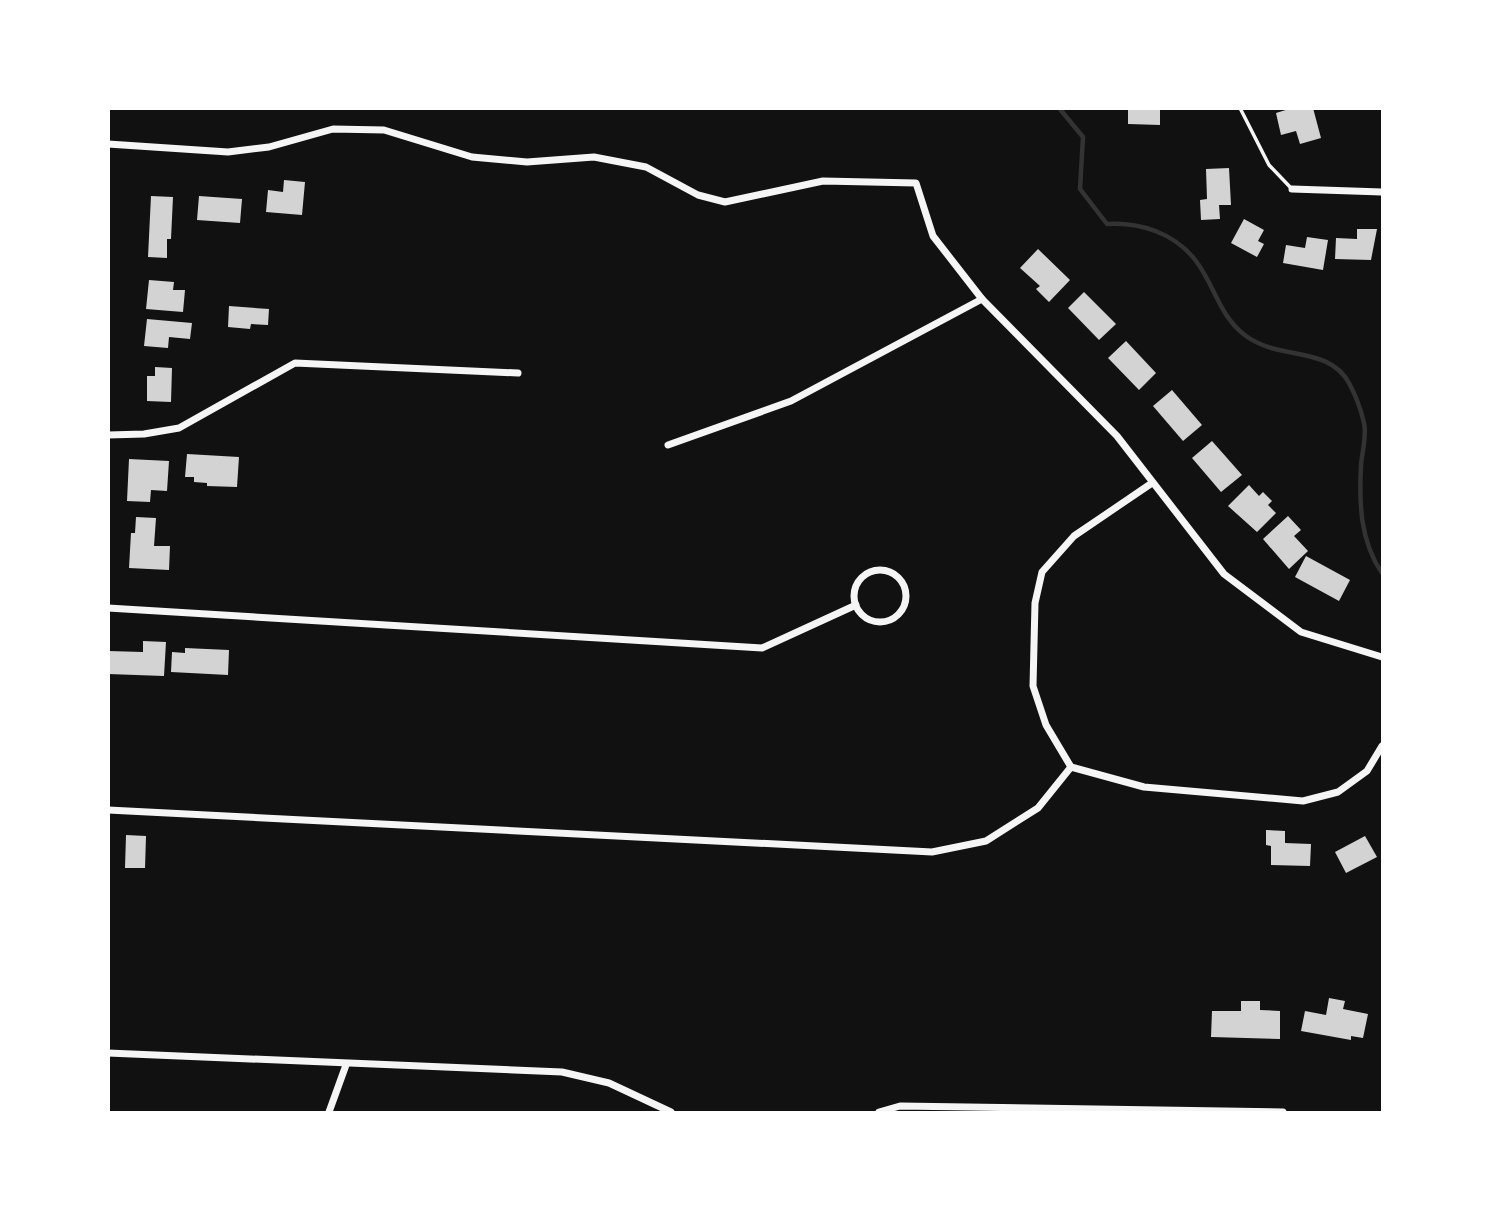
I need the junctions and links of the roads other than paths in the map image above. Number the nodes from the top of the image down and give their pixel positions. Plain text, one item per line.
1 (1240, 108) edge
2 (108, 144) edge
3 (1292, 189) joint
4 (1382, 192) edge
5 (982, 299) junction
6 (518, 373) dead end
7 (108, 435) edge
8 (668, 445) dead end
9 (1152, 483) junction
10 (856, 605) junction
11 (108, 608) edge
12 (1382, 657) edge
13 (1382, 746) edge
14 (1071, 767) junction
15 (108, 810) edge
16 (108, 1053) edge
17 (346, 1065) junction
18 (899, 1109) edge
19 (330, 1112) edge
20 (671, 1112) edge
21 (879, 1112) edge
22 (1283, 1112) edge

1 - 3 lane
2 - 5 street
3 - 4 street
5 - 8 street
5 - 9 street
6 - 7 street
9 - 12 street
9 - 14 street
10 - 10 street
10 - 11 street
13 - 14 street
14 - 15 street
16 - 17 street
17 - 19 street
17 - 20 street
18 - 21 street
18 - 22 street

